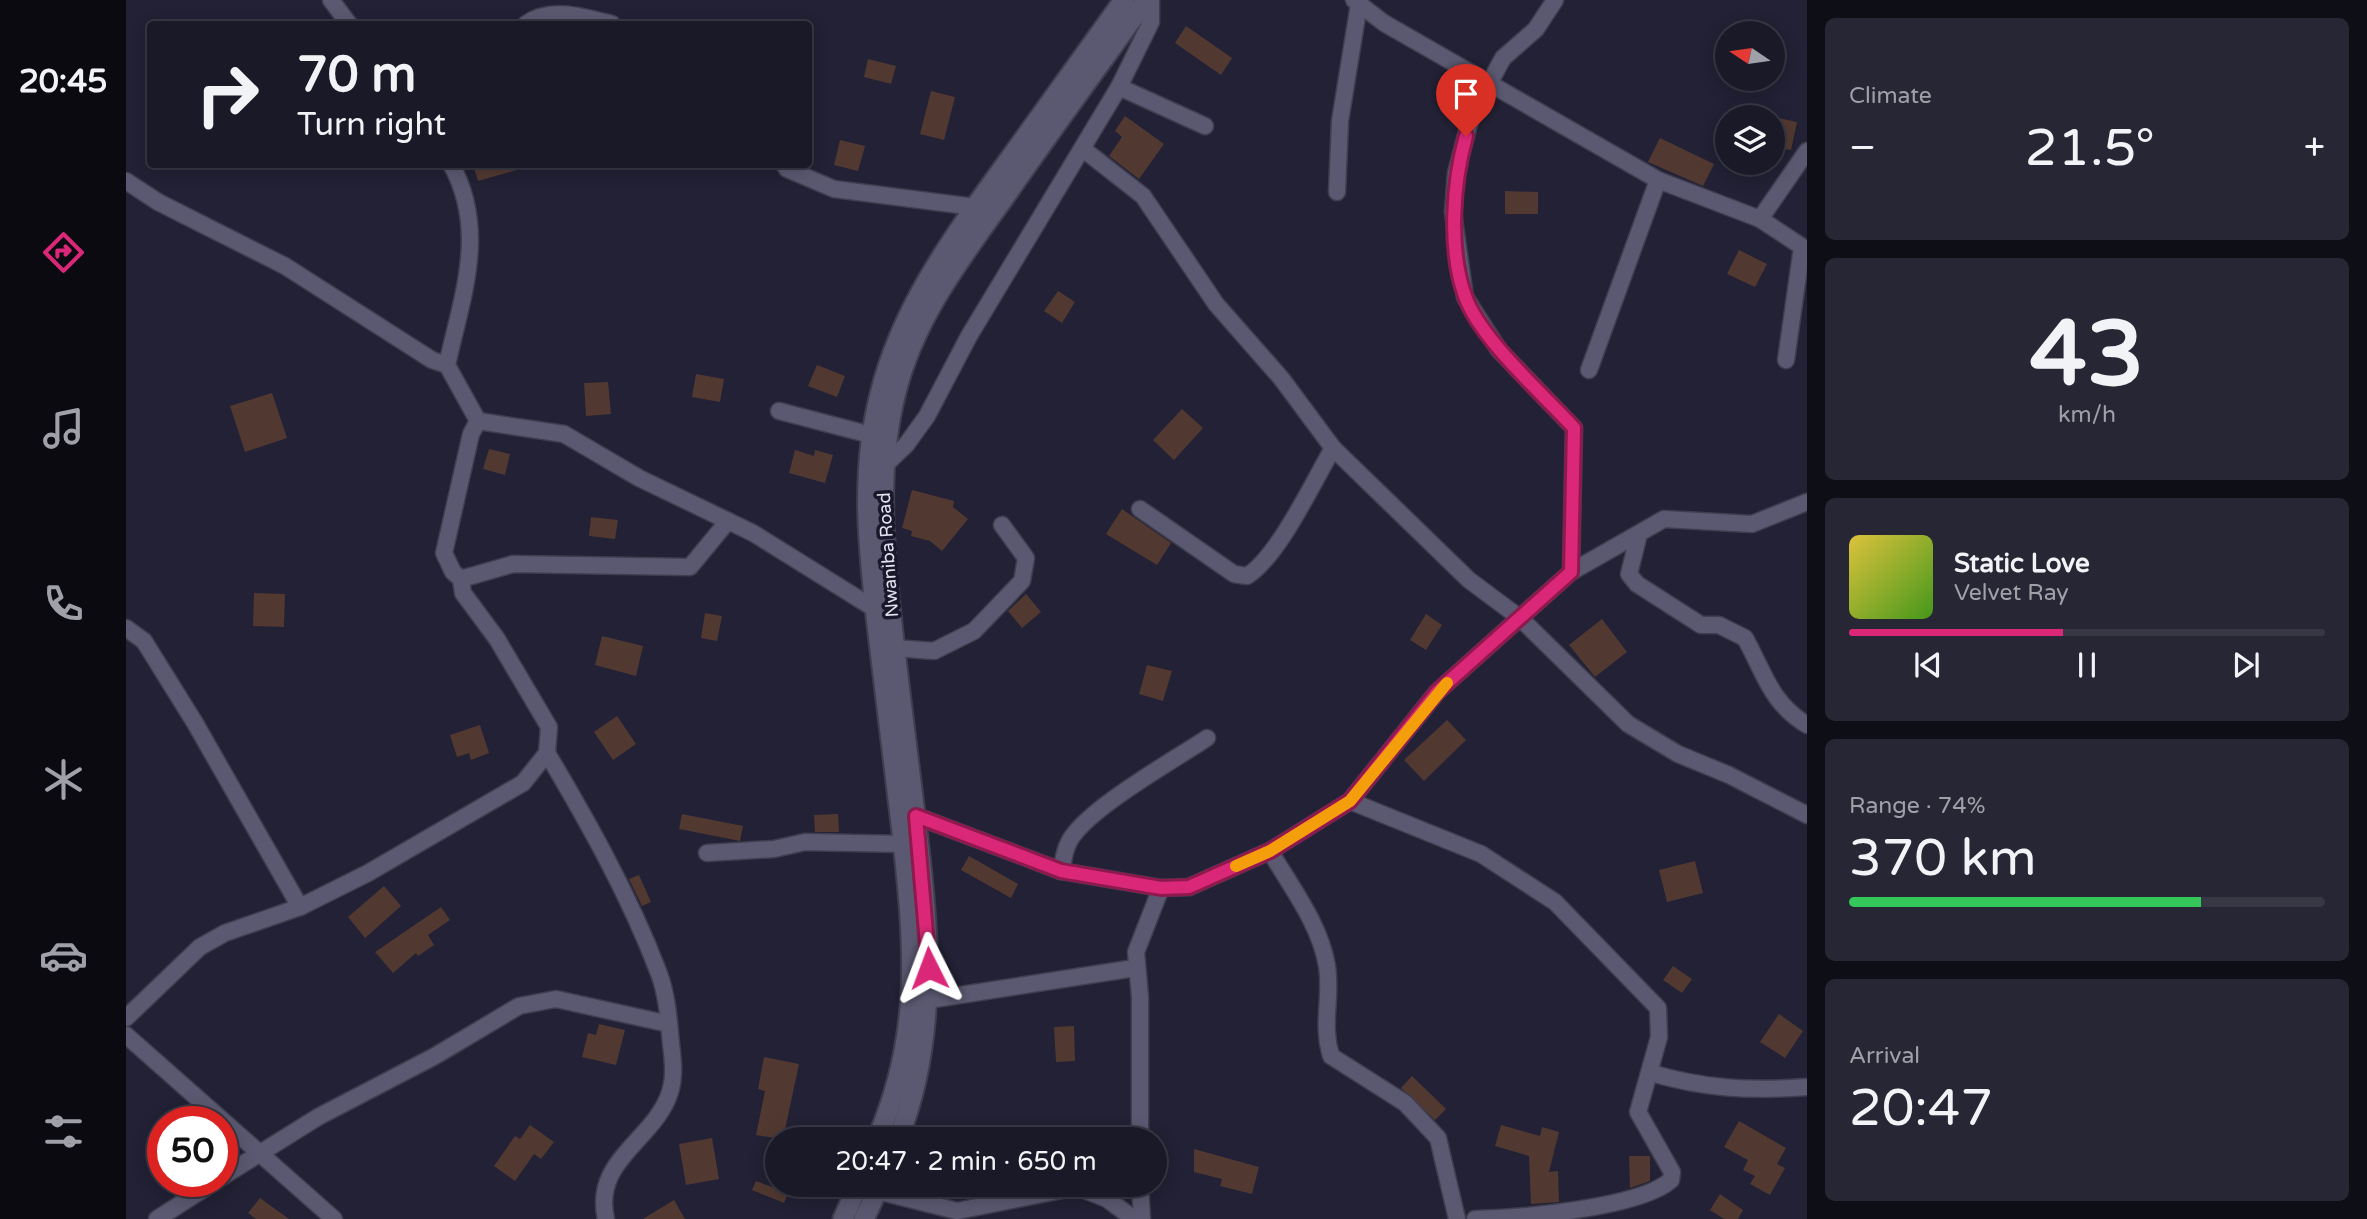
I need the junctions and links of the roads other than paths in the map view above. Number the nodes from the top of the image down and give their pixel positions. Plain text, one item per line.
1 (331, 0) edge
2 (1124, 0) edge
3 (1146, 0) edge
4 (1151, 0) edge
5 (1555, 0) edge
6 (1357, 2) edge
7 (347, 21) edge
8 (530, 21) edge
9 (601, 21) edge
10 (1489, 82) junction
11 (1119, 87) junction
12 (1205, 126) dead end
13 (1083, 149) junction
14 (1807, 151) edge
15 (453, 168) edge
16 (786, 168) edge
17 (1658, 180) junction
18 (126, 181) edge
19 (1337, 192) dead end
20 (975, 207) junction
21 (1760, 219) junction
22 (1805, 248) edge
23 (1786, 360) dead end
24 (447, 365) junction
25 (1590, 370) dead end
26 (779, 411) dead end
27 (478, 421) junction
28 (872, 435) junction
29 (1333, 448) junction
30 (884, 466) junction
31 (1807, 502) edge
32 (1140, 509) dead end
33 (728, 521) junction
34 (1002, 525) dead end
35 (1639, 534) junction
36 (1571, 572) junction
37 (461, 579) junction
38 (875, 609) junction
39 (1520, 618) junction
40 (126, 628) edge
41 (895, 648) junction
42 (1807, 725) edge
43 (1207, 738) dead end
44 (547, 752) junction
45 (1350, 801) junction
46 (1807, 815) edge
47 (916, 816) junction
48 (903, 844) junction
49 (1270, 851) junction
50 (707, 853) dead end
51 (1061, 871) junction
52 (1161, 888) junction
53 (300, 907) junction
54 (1135, 968) junction
55 (928, 1000) junction
56 (126, 1018) edge
57 (669, 1024) junction
58 (126, 1035) edge
59 (1651, 1073) junction
60 (1807, 1087) edge
61 (882, 1127) edge
62 (902, 1127) edge
63 (1140, 1127) edge
64 (260, 1153) junction
65 (238, 1167) edge
66 (191, 1197) edge
67 (853, 1197) edge
68 (874, 1197) edge
69 (909, 1197) edge
70 (1027, 1197) edge
71 (1102, 1197) edge
72 (1141, 1197) edge
73 (157, 1219) edge
74 (334, 1219) edge
75 (606, 1219) edge
76 (843, 1219) edge
77 (864, 1219) edge
78 (1134, 1219) edge
79 (1142, 1219) edge
80 (1457, 1219) edge
81 (1475, 1219) edge
82 (1500, 1219) edge

1 - 7 street
2 - 20 main road
3 - 30 main road, Nwaniba Road
4 - 11 street
5 - 10 street
6 - 10 street
6 - 19 street
8 - 9 street
10 - 17 street
10 - 36 street
11 - 12 street
11 - 13 street
13 - 29 street
13 - 30 street
14 - 21 street
15 - 24 street
16 - 20 street
17 - 21 street
17 - 25 street
18 - 24 street
20 - 28 main road
21 - 22 street
22 - 23 street
24 - 27 street
26 - 28 street
27 - 33 street
27 - 37 street
28 - 38 main road
29 - 32 street
29 - 39 street
30 - 41 main road, Nwaniba Road
31 - 35 street
33 - 37 street
33 - 38 street
34 - 41 street
35 - 36 street
35 - 42 street
36 - 39 street
37 - 44 street
38 - 48 main road
39 - 45 street
39 - 46 street
40 - 53 street
41 - 47 main road, Nwaniba Road
43 - 51 street
44 - 53 street
44 - 57 street
45 - 49 street
45 - 59 street
47 - 51 street
47 - 55 main road, Nwaniba Road
48 - 50 street
48 - 61 main road
49 - 52 street
49 - 80 street
51 - 52 street
52 - 54 street
53 - 56 street
54 - 55 street
54 - 63 street
55 - 62 main road, Nwaniba Road
57 - 64 street
57 - 75 street
58 - 64 street
59 - 60 street
59 - 82 street
64 - 65 street
64 - 74 street
66 - 73 street
67 - 76 main road
68 - 77 main road
69 - 70 street
71 - 78 street
72 - 79 street
81 - 82 street

